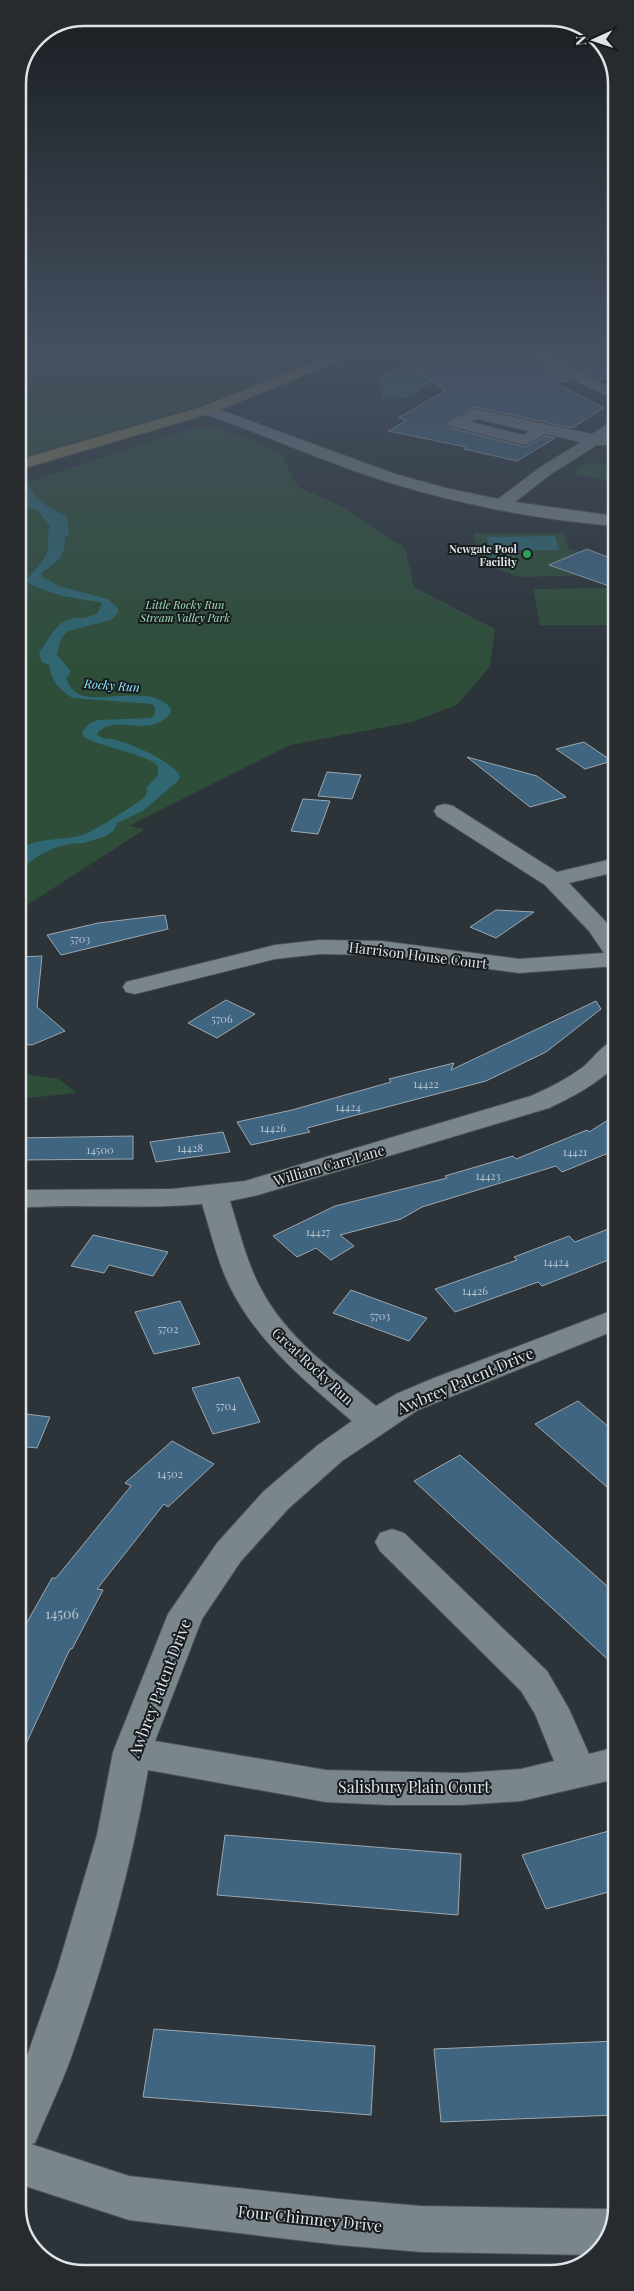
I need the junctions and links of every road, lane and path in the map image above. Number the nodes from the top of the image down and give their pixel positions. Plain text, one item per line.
1 (40, 458) edge
2 (338, 458) edge
3 (566, 458) edge
4 (26, 462) edge
5 (501, 505) junction
6 (608, 520) edge
7 (445, 811) dead end
8 (608, 867) edge
9 (553, 880) junction
10 (608, 942) edge
11 (608, 960) edge
12 (135, 986) dead end
13 (608, 1057) edge
14 (214, 1196) junction
15 (26, 1198) edge
16 (608, 1322) edge
17 (374, 1422) junction
18 (392, 1542) dead end
19 (132, 1752) junction
20 (608, 1765) edge
21 (578, 1773) junction
22 (26, 2112) edge
23 (26, 2164) edge
24 (602, 2232) edge

1 - 4 main road
2 - 5 street
3 - 5 street
5 - 6 street
7 - 9 street
8 - 9 street
9 - 10 street
11 - 12 street, Harrison House Court
13 - 14 street, William Carr Lane
14 - 15 street, William Carr Lane
14 - 17 street, Great Rocky Run
16 - 17 street, Awbrey Patent Drive
17 - 19 street, Awbrey Patent Drive
18 - 21 street
19 - 21 street, Salisbury Plain Court
19 - 22 street, Awbrey Patent Drive
20 - 21 street, Salisbury Plain Court
23 - 24 street, Four Chimney Drive

